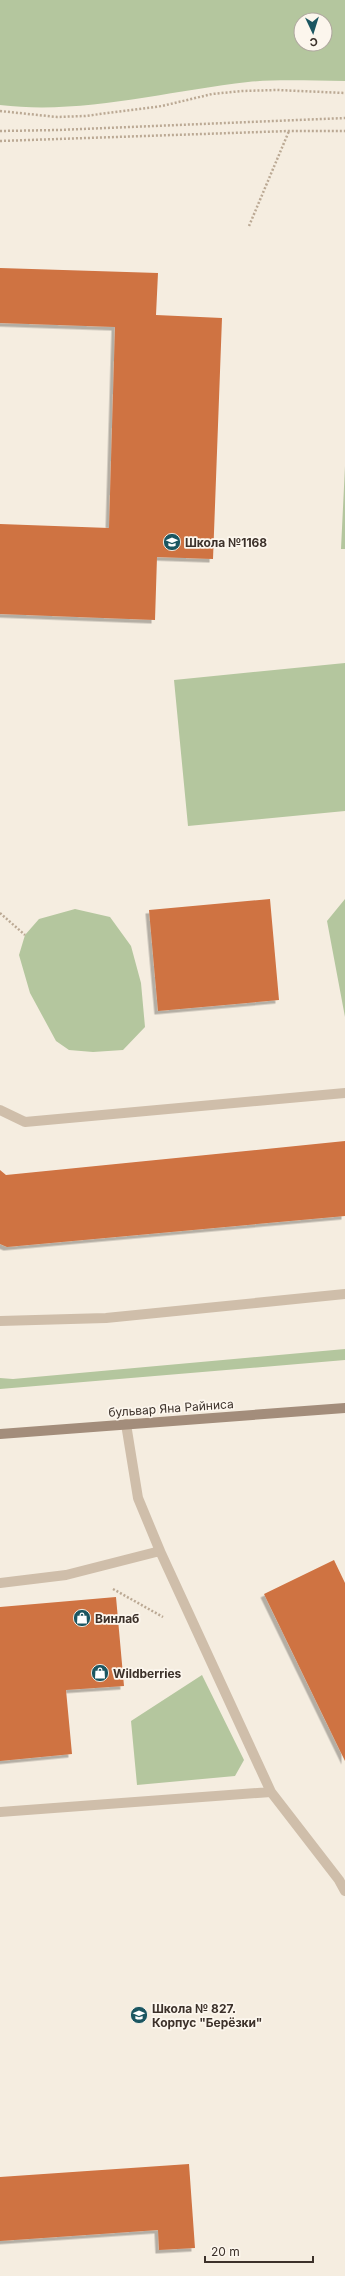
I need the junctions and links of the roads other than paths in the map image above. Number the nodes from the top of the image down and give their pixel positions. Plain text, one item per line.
1 (345, 1093) edge
2 (0, 1110) edge
3 (345, 1294) edge
4 (0, 1321) edge
5 (345, 1408) edge
6 (126, 1424) junction
7 (0, 1434) edge
8 (160, 1551) junction
9 (0, 1582) edge
10 (271, 1792) junction
11 (0, 1812) edge
12 (345, 1891) edge

1 - 2 lane
3 - 4 lane
5 - 6 main road, бульвар Яна Райниса
6 - 7 main road, бульвар Яна Райниса
6 - 8 lane
8 - 9 lane
8 - 10 lane
10 - 11 lane
10 - 12 lane

